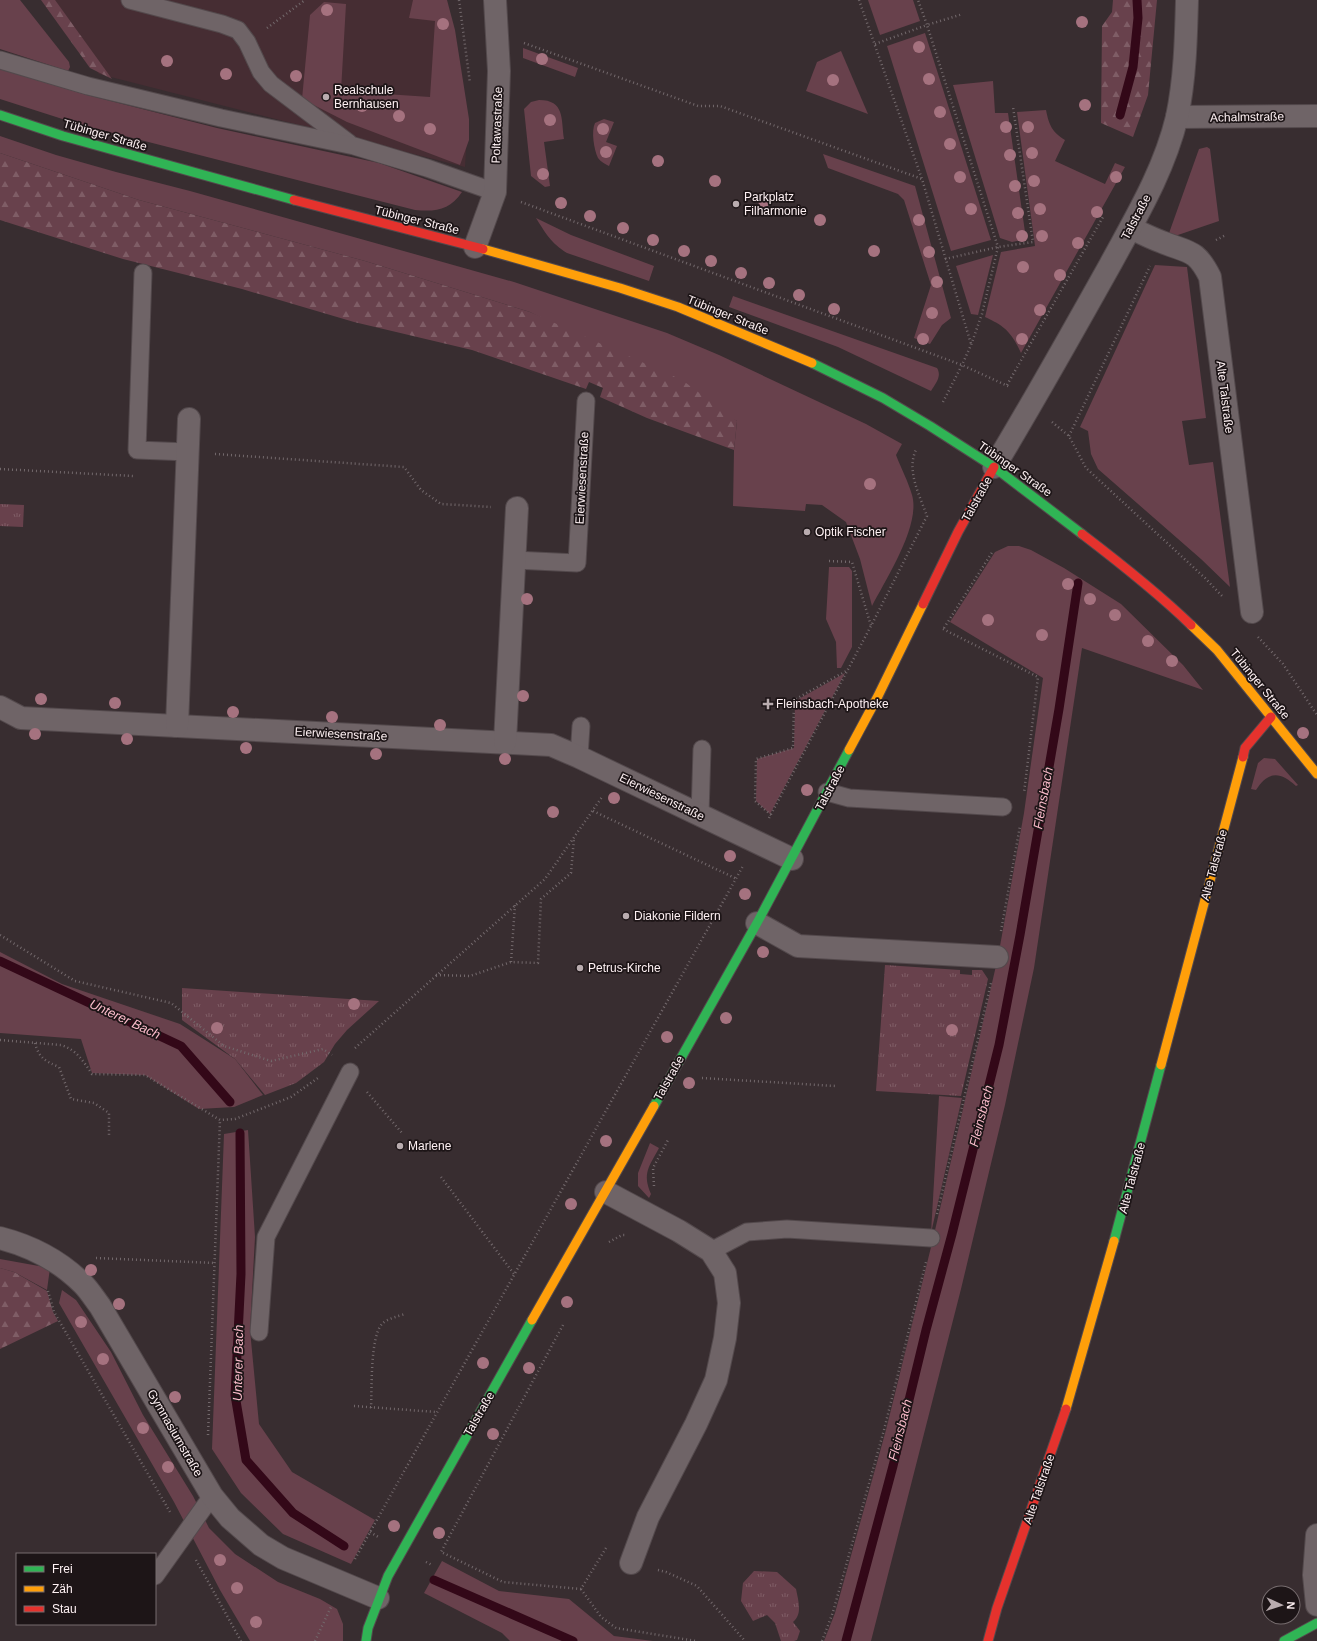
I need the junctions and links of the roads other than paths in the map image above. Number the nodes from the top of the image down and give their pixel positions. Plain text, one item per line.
1 (130, 0) edge
2 (495, 0) edge
3 (1187, 0) edge
4 (0, 60) edge
5 (0, 115) edge
6 (1317, 116) edge
7 (1177, 117) junction
8 (354, 146) junction
9 (495, 192) junction
10 (1131, 228) junction
11 (475, 247) junction
12 (144, 273) dead end
13 (586, 401) dead end
14 (189, 419) dead end
15 (188, 452) junction
16 (994, 467) junction
17 (517, 508) road end
18 (514, 560) junction
19 (1253, 622) road end
20 (0, 707) edge
21 (1271, 718) junction
22 (177, 726) junction
23 (581, 726) dead end
24 (505, 742) junction
25 (702, 749) dead end
26 (579, 756) junction
27 (1317, 774) edge
28 (827, 792) junction
29 (1003, 807) dead end
30 (700, 815) junction
31 (792, 859) junction
32 (757, 924) junction
33 (997, 957) road end
34 (346, 1067) road end
35 (606, 1192) junction
36 (0, 1238) edge
37 (931, 1238) road end
38 (711, 1251) junction
39 (259, 1332) dead end
40 (212, 1496) junction
41 (1317, 1534) edge
42 (631, 1563) road end
43 (156, 1575) edge
44 (378, 1598) junction
45 (1317, 1605) edge
46 (1317, 1623) edge
47 (366, 1641) edge
48 (988, 1641) edge
49 (1284, 1641) edge

1 - 8 lane
2 - 9 street, Poltawastraße
3 - 7 street, Talstraße
4 - 8 lane
5 - 11 main road, Tübinger Straße
6 - 7 street, Achalmstraße
7 - 10 street, Talstraße
8 - 9 lane
9 - 11 street, Poltawastraße
10 - 16 street, Talstraße
10 - 19 street, Alte Talstraße
11 - 16 main road, Tübinger Straße
12 - 15 lane
13 - 18 lane, Eierwiesenstraße
14 - 15 street
15 - 22 street
16 - 21 main road, Tübinger Straße
16 - 28 main road, Talstraße
17 - 18 street
18 - 24 street
20 - 22 street, Eierwiesenstraße
21 - 27 main road, Tübinger Straße
21 - 48 main road, Alte Talstraße
22 - 24 street, Eierwiesenstraße
23 - 26 lane
24 - 26 street, Eierwiesenstraße
25 - 30 lane
26 - 30 street, Eierwiesenstraße
28 - 29 lane
28 - 31 main road, Talstraße
30 - 31 street, Eierwiesenstraße
31 - 32 main road, Talstraße
32 - 33 street
32 - 35 main road, Talstraße
34 - 39 lane
35 - 38 street
35 - 44 main road, Talstraße
36 - 40 street, Gymnasiumstraße
37 - 38 lane
38 - 42 street
40 - 43 lane
40 - 44 street, Gymnasiumstraße
41 - 45 street
44 - 47 main road, Talstraße
46 - 49 main road

